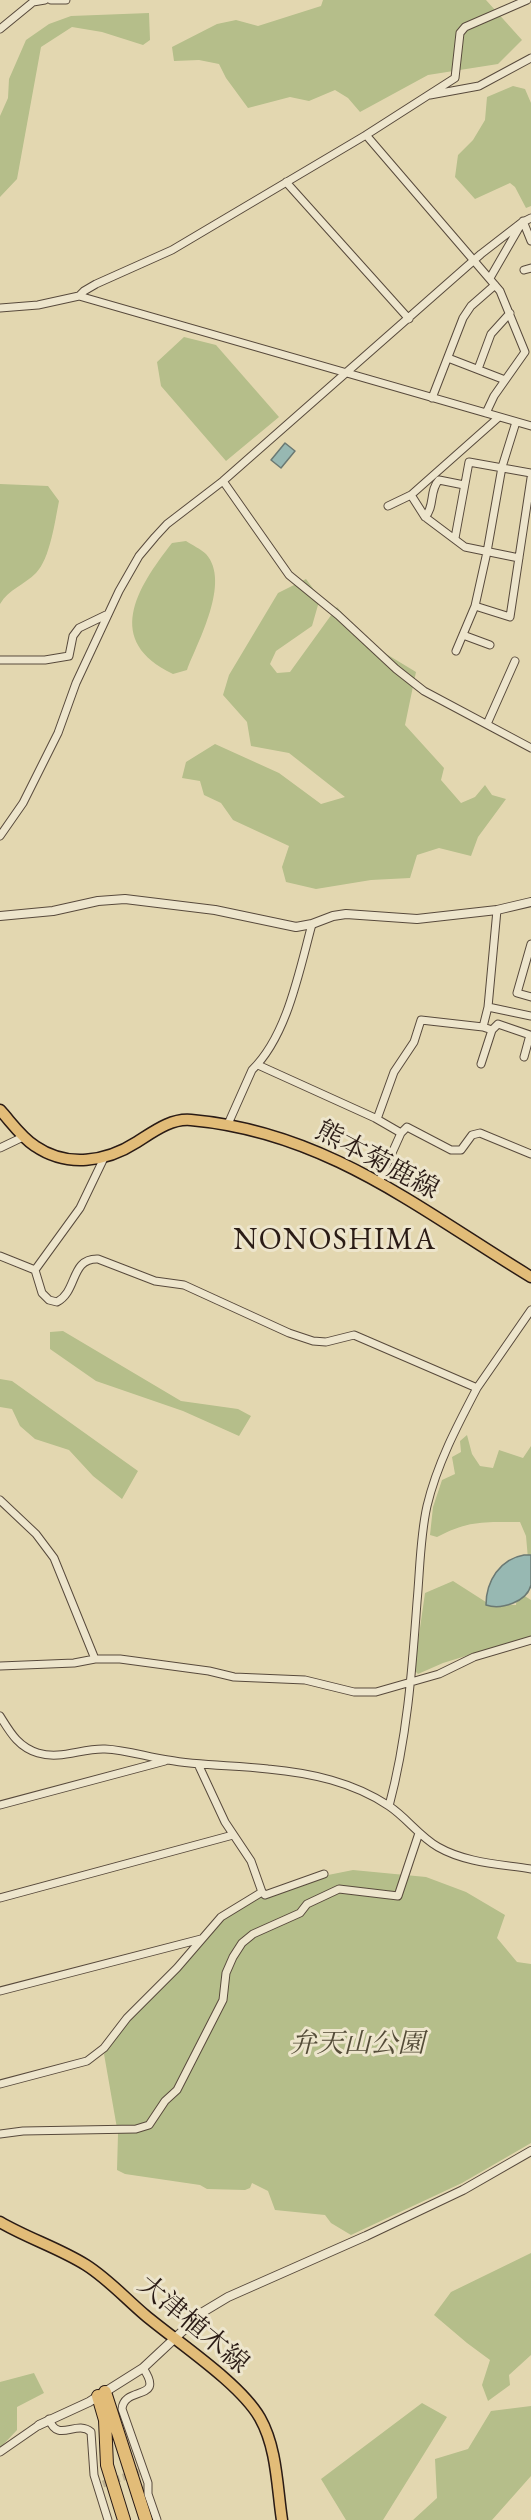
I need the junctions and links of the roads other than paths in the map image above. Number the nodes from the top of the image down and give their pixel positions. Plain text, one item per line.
1 (45, 0) edge
2 (51, 0) edge
3 (66, 0) edge
4 (527, 0) edge
5 (0, 29) edge
6 (531, 58) edge
7 (425, 96) junction
8 (366, 135) junction
9 (286, 182) junction
10 (531, 218) edge
11 (522, 222) junction
12 (531, 241) edge
13 (474, 261) junction
14 (490, 278) junction
15 (495, 285) junction
16 (79, 296) junction
17 (0, 308) edge
18 (510, 313) junction
19 (409, 319) junction
20 (531, 345) edge
21 (525, 352) junction
22 (448, 358) junction
23 (478, 369) junction
24 (344, 374) junction
25 (505, 380) junction
26 (432, 398) junction
27 (486, 413) junction
28 (499, 417) junction
29 (516, 422) junction
30 (531, 426) edge
31 (502, 467) junction
32 (531, 473) edge
33 (531, 478) edge
34 (223, 481) junction
35 (464, 485) junction
36 (411, 495) junction
37 (388, 506) dead end
38 (425, 517) junction
39 (455, 538) junction
40 (487, 552) junction
41 (519, 558) junction
42 (475, 606) junction
43 (106, 615) junction
44 (463, 635) junction
45 (490, 645) dead end
46 (456, 651) dead end
47 (0, 660) edge
48 (515, 661) dead end
49 (487, 724) junction
50 (531, 748) edge
51 (0, 836) edge
52 (531, 902) edge
53 (497, 910) junction
54 (0, 916) edge
55 (312, 924) junction
56 (531, 944) edge
57 (529, 956) edge
58 (531, 997) edge
59 (489, 1007) junction
60 (531, 1016) edge
61 (483, 1027) junction
62 (492, 1030) junction
63 (524, 1057) dead end
64 (481, 1064) dead end
65 (258, 1065) junction
66 (0, 1110) edge
67 (377, 1119) junction
68 (228, 1124) junction
69 (400, 1133) junction
70 (23, 1137) junction
71 (0, 1148) edge
72 (531, 1154) edge
73 (104, 1158) junction
74 (379, 1182) junction
75 (0, 1256) edge
76 (35, 1270) junction
77 (531, 1276) edge
78 (531, 1311) edge
79 (477, 1388) junction
80 (0, 1500) edge
81 (531, 1640) edge
82 (95, 1659) junction
83 (0, 1666) edge
84 (411, 1681) junction
85 (0, 1716) edge
86 (167, 1760) junction
87 (198, 1764) junction
88 (0, 1805) edge
89 (389, 1806) junction
90 (419, 1833) junction
91 (233, 1835) junction
92 (531, 1869) edge
93 (324, 1874) dead end
94 (262, 1892) junction
95 (0, 1898) edge
96 (201, 1939) junction
97 (0, 1991) edge
98 (0, 2084) edge
99 (0, 2134) edge
100 (531, 2151) edge
101 (0, 2222) edge
102 (175, 2340) junction
103 (143, 2368) junction
104 (102, 2394) junction
105 (49, 2419) junction
106 (39, 2424) joint
107 (0, 2452) edge
108 (108, 2520) edge
109 (124, 2520) edge
110 (146, 2520) edge
111 (157, 2520) edge
112 (282, 2520) edge

1 - 5 street
2 - 3 street
4 - 7 street
6 - 7 street
7 - 8 street
8 - 9 street
8 - 13 street
9 - 16 street
9 - 19 street
10 - 11 street
11 - 12 street
11 - 13 street
11 - 14 street
13 - 14 street
13 - 19 street
14 - 15 street
15 - 18 street
15 - 22 street
16 - 17 street
16 - 24 street
18 - 21 street
18 - 23 street
19 - 24 street
20 - 21 street
21 - 25 street
22 - 23 street
22 - 26 street
23 - 25 street
24 - 26 street
24 - 34 street
25 - 27 street
26 - 27 street
27 - 28 street
28 - 29 street
28 - 36 street
29 - 30 street
29 - 31 street
31 - 32 street
31 - 35 street
31 - 40 street
33 - 41 street
34 - 43 street
34 - 49 street
35 - 38 street
35 - 39 street
36 - 37 street
36 - 38 street
38 - 39 street
39 - 40 street
40 - 41 street
40 - 42 street
41 - 42 street
42 - 44 street
43 - 47 street
43 - 51 street
44 - 45 street
44 - 46 street
48 - 49 street
49 - 50 street
52 - 53 street
53 - 55 street
53 - 59 street
54 - 55 street
55 - 65 street
56 - 57 street
57 - 58 street
59 - 60 street
59 - 61 street
61 - 62 street
61 - 67 street
62 - 63 street
62 - 64 street
65 - 67 street
65 - 68 street
66 - 70 main road, 熊本菊鹿線
67 - 69 street
68 - 73 main road, 熊本菊鹿線
68 - 74 main road, 熊本菊鹿線
69 - 72 street
69 - 74 street
70 - 71 street
70 - 73 main road, 熊本菊鹿線
73 - 76 street
74 - 77 main road, 熊本菊鹿線
75 - 76 street
76 - 79 street
78 - 79 street
79 - 84 street
80 - 82 street
81 - 84 street
82 - 83 street
82 - 84 street
84 - 89 street
85 - 86 street
86 - 87 street
86 - 88 street
87 - 89 street
87 - 91 street
89 - 90 street
90 - 92 street
90 - 99 street
91 - 94 street
91 - 95 street
93 - 94 street
94 - 96 street
96 - 97 street
96 - 98 street
100 - 102 street
101 - 102 main road, 大津植木線
102 - 103 street
102 - 112 main road, 大津植木線
103 - 104 street
103 - 111 street
104 - 105 street
104 - 109 highway
104 - 110 highway
105 - 106 street
105 - 108 street
106 - 107 street

